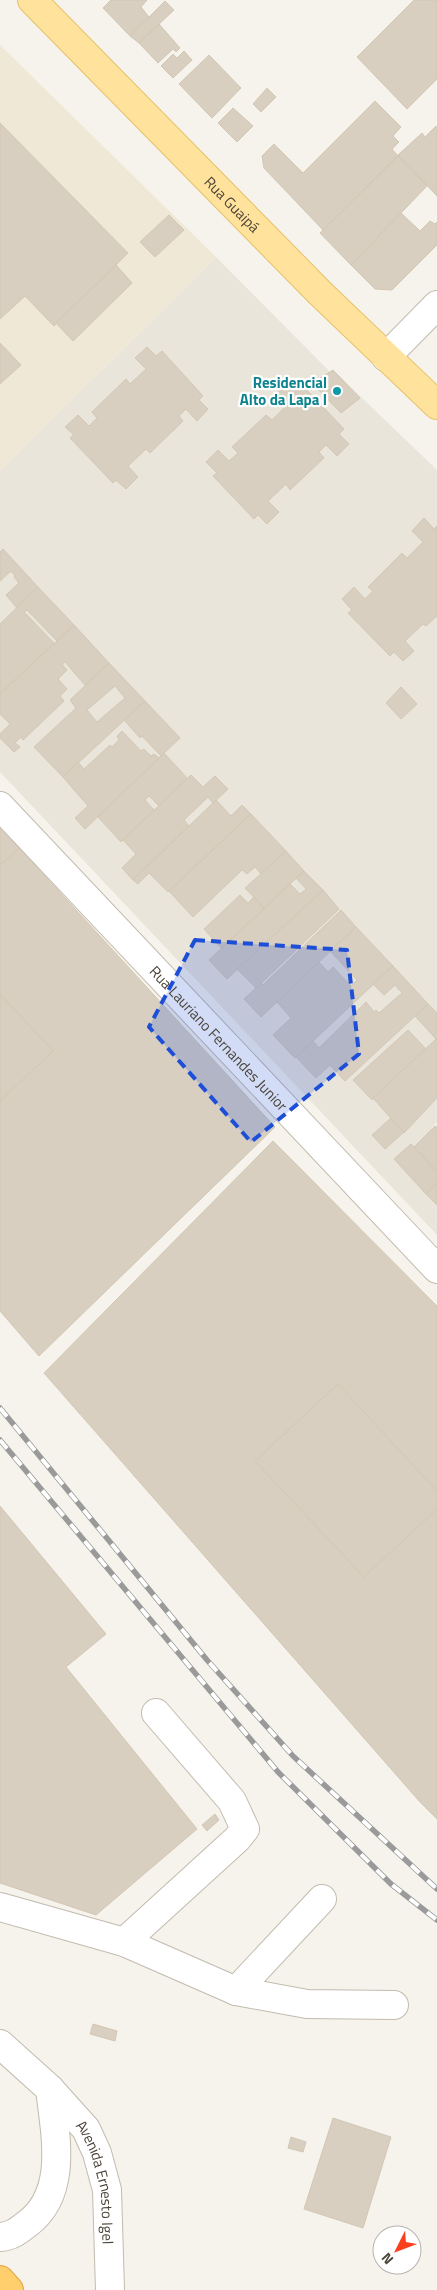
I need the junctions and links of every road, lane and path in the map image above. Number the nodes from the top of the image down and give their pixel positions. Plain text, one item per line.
1 (32, 0) edge
2 (437, 305) edge
3 (386, 357) junction
4 (437, 405) edge
5 (0, 806) edge
6 (437, 1269) edge
7 (156, 1713) dead end
8 (322, 1899) dead end
9 (0, 1907) edge
10 (124, 1942) junction
11 (236, 1991) junction
12 (394, 2005) dead end
13 (0, 2044) edge
14 (50, 2089) junction
15 (0, 2237) edge
16 (0, 2280) edge
17 (9, 2290) edge
18 (110, 2290) edge

1 - 3 main road, Rua Guaipá
2 - 3 street
3 - 4 main road, Rua Guaipá
5 - 6 street, Rua Lauriano Fernandes Junior
7 - 10 street
8 - 11 street
9 - 10 street
10 - 11 street
11 - 12 street
13 - 14 street, Avenida Ernesto Igel
14 - 15 street, Avenida Ernesto Igel
14 - 18 street, Avenida Ernesto Igel
16 - 17 highway

